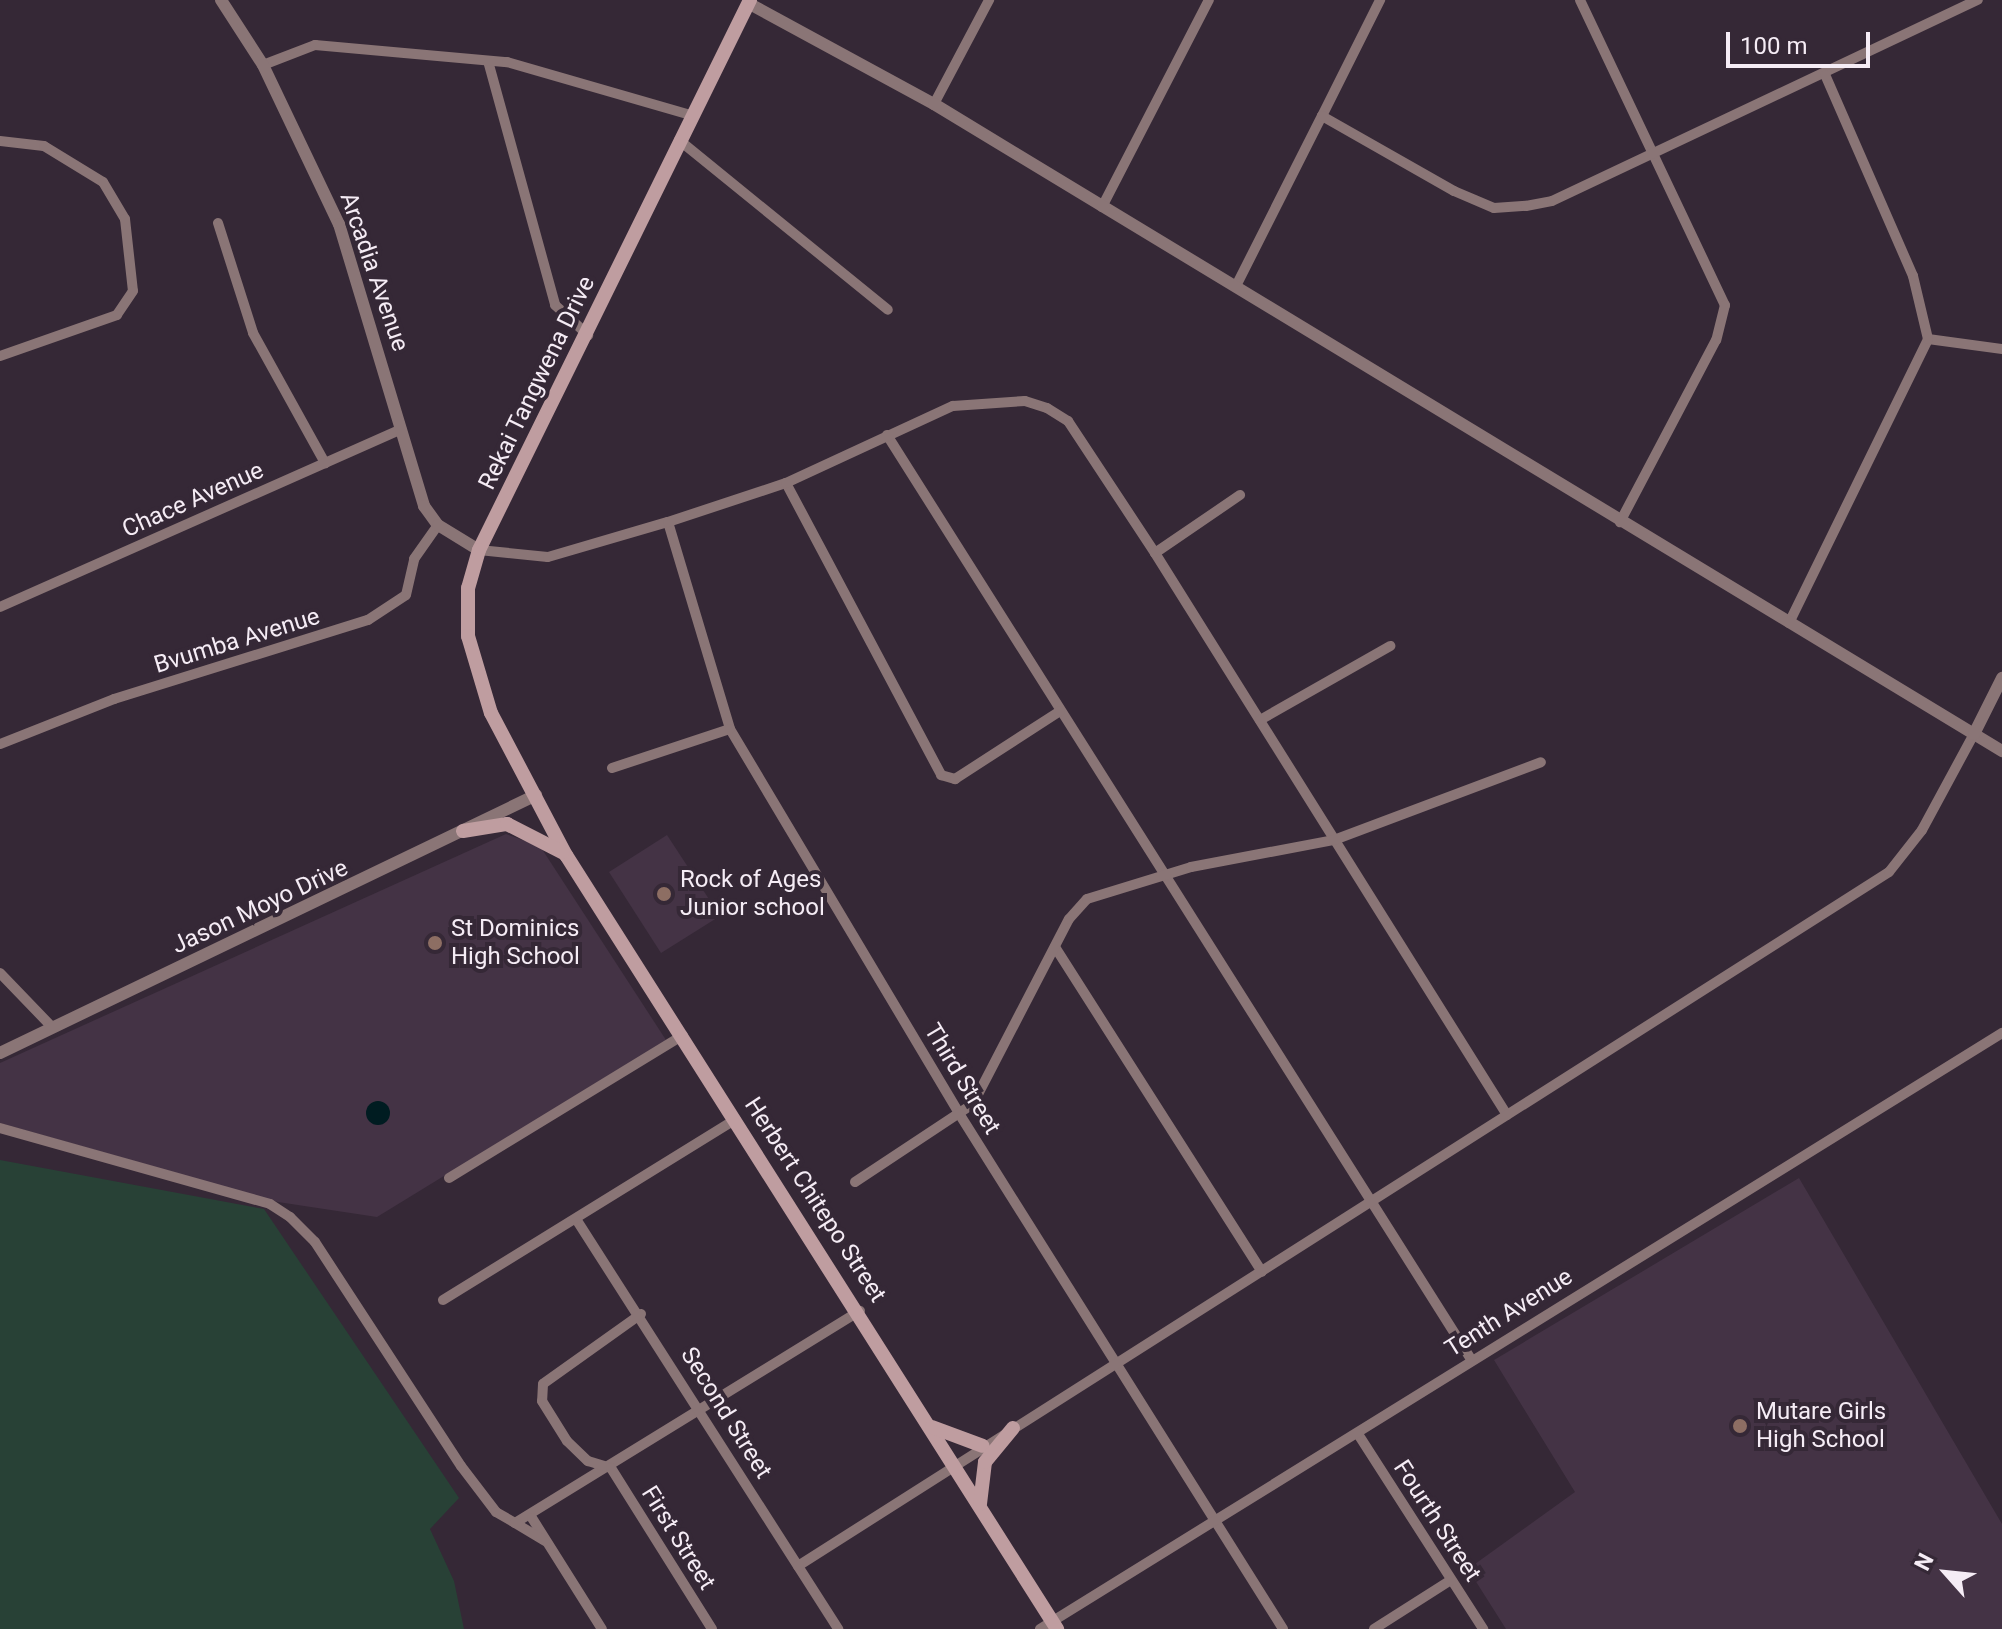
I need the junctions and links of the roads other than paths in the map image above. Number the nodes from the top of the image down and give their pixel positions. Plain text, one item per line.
1 (221, 0) edge
2 (989, 0) edge
3 (1209, 0) edge
4 (1380, 0) edge
5 (1580, 0) edge
6 (1978, 0) edge
7 (748, 1) edge
8 (488, 61) junction
9 (263, 65) junction
10 (1825, 75) junction
11 (934, 104) junction
12 (691, 115) junction
13 (1322, 116) junction
14 (679, 140) junction
15 (0, 141) edge
16 (1655, 150) junction
17 (1102, 207) junction
18 (218, 223) dead end
19 (1236, 286) junction
20 (888, 310) dead end
21 (588, 335) junction
22 (1928, 339) junction
23 (2002, 349) edge
24 (0, 356) edge
25 (401, 429) junction
26 (887, 435) junction
27 (325, 463) junction
28 (786, 483) junction
29 (1240, 495) dead end
30 (668, 522) junction
31 (1620, 522) junction
32 (438, 525) junction
33 (479, 550) junction
34 (1155, 553) junction
35 (0, 607) edge
36 (1789, 623) junction
37 (1390, 646) dead end
38 (2002, 678) edge
39 (1060, 711) junction
40 (1260, 720) junction
41 (730, 729) junction
42 (1974, 734) junction
43 (0, 744) edge
44 (2002, 751) edge
45 (1541, 762) dead end
46 (612, 768) dead end
47 (536, 795) junction
48 (463, 831) junction
49 (1334, 840) junction
50 (566, 855) junction
51 (1168, 877) junction
52 (1055, 947) junction
53 (0, 973) edge
54 (53, 1028) junction
55 (2002, 1033) edge
56 (683, 1035) junction
57 (0, 1053) edge
58 (960, 1115) junction
59 (1507, 1115) junction
60 (736, 1119) junction
61 (0, 1128) edge
62 (449, 1178) dead end
63 (855, 1182) dead end
64 (1372, 1202) junction
65 (576, 1219) junction
66 (1262, 1272) junction
67 (443, 1300) dead end
68 (860, 1311) junction
69 (641, 1314) junction
70 (1471, 1359) junction
71 (1116, 1367) junction
72 (700, 1409) junction
73 (932, 1427) junction
74 (1013, 1428) junction
75 (1358, 1434) junction
76 (983, 1446) junction
77 (954, 1463) junction
78 (611, 1468) junction
79 (980, 1504) junction
80 (532, 1518) junction
81 (1215, 1522) junction
82 (515, 1523) junction
83 (546, 1542) junction
84 (798, 1566) junction
85 (1451, 1580) junction
86 (1050, 1626) edge
87 (602, 1629) edge
88 (712, 1629) edge
89 (838, 1629) edge
90 (1283, 1629) edge
91 (1374, 1629) edge
92 (1483, 1629) edge

1 - 9 street, Arcadia Avenue
2 - 11 street
3 - 17 street
4 - 13 street
5 - 16 street
6 - 10 street
7 - 11 street
7 - 12 main road, Rekai Tangwena Drive
8 - 9 street
8 - 12 street
8 - 21 street
9 - 25 street, Arcadia Avenue
10 - 16 street
10 - 22 street
11 - 17 street
12 - 14 main road, Rekai Tangwena Drive
13 - 16 street
13 - 19 street
14 - 20 street
14 - 21 main road, Rekai Tangwena Drive
15 - 24 street
16 - 31 street
17 - 19 street
18 - 27 street
19 - 31 street
21 - 33 main road, Rekai Tangwena Drive
22 - 23 street
22 - 36 street
25 - 27 street, Chace Avenue
25 - 32 street, Arcadia Avenue
26 - 28 street
26 - 34 street
26 - 39 street
27 - 35 street, Chace Avenue
28 - 30 street
28 - 39 street
29 - 34 street
30 - 33 street
30 - 41 street, Third Street
31 - 36 street
32 - 33 street
32 - 43 street, Bvumba Avenue
33 - 47 main road, Rekai Tangwena Drive
34 - 40 street
36 - 42 street
37 - 40 street
38 - 42 street
39 - 51 street
40 - 49 street
41 - 46 street
41 - 58 street, Third Street
42 - 44 street
42 - 59 street
45 - 49 street
47 - 48 street, Jason Moyo Drive
47 - 50 main road, Herbert Chitepo Street
48 - 50 main road
48 - 54 street, Jason Moyo Drive
49 - 51 street
49 - 59 street
50 - 56 main road, Herbert Chitepo Street
51 - 52 street
51 - 64 street
52 - 58 street
52 - 66 street
53 - 54 street
54 - 57 street, Jason Moyo Drive
55 - 70 street, Tenth Avenue
56 - 60 main road, Herbert Chitepo Street
56 - 62 street
58 - 63 street
58 - 71 street, Third Street
59 - 64 street
60 - 65 street
60 - 68 main road, Herbert Chitepo Street
61 - 82 street
64 - 66 street
64 - 70 street
65 - 67 street
65 - 69 street, Second Street
66 - 71 street
68 - 72 street
68 - 73 main road, Herbert Chitepo Street
69 - 72 street, Second Street
69 - 78 street
70 - 75 street, Tenth Avenue
71 - 74 street
71 - 81 street, Third Street
72 - 78 street
72 - 84 street, Second Street
73 - 76 main road
73 - 77 main road, Herbert Chitepo Street
74 - 76 street
74 - 79 main road
75 - 81 street, Tenth Avenue
75 - 85 street, Fourth Street
76 - 77 street
77 - 79 main road, Herbert Chitepo Street
77 - 84 street
78 - 80 street
78 - 88 street, First Street
79 - 86 main road, Herbert Chitepo Street
80 - 82 street
80 - 83 street
81 - 86 street, Tenth Avenue
81 - 90 street, Third Street
82 - 83 street
83 - 87 street
84 - 89 street, Second Street
85 - 91 street
85 - 92 street, Fourth Street

